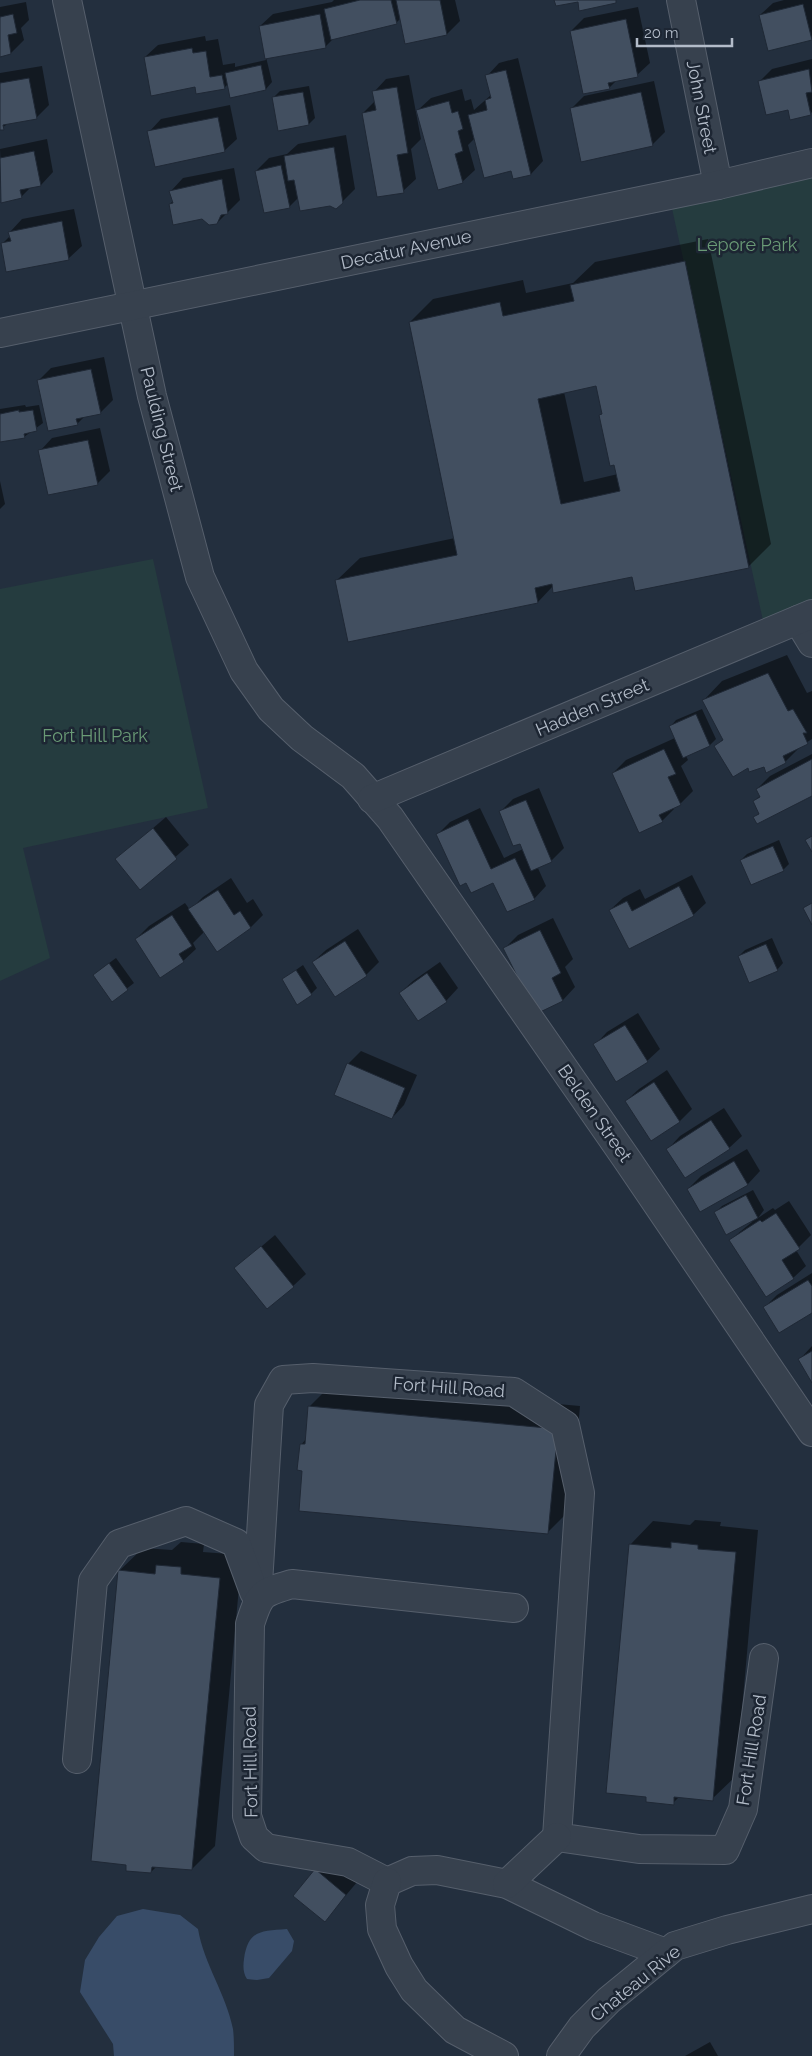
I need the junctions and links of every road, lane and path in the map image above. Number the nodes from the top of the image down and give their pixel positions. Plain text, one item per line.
1 (66, 0) edge
2 (681, 0) edge
3 (812, 163) edge
4 (718, 185) junction
5 (133, 305) junction
6 (0, 333) edge
7 (808, 626) edge
8 (372, 799) junction
9 (812, 1432) edge
10 (257, 1600) junction
11 (514, 1608) dead end
12 (764, 1658) dead end
13 (77, 1759) dead end
14 (557, 1837) junction
15 (387, 1882) junction
16 (507, 1884) junction
17 (812, 1909) edge
18 (666, 1953) junction
19 (504, 2056) edge
20 (561, 2056) edge

1 - 5 street, Paulding Street
2 - 4 street, John Street
3 - 4 street, Decatur Avenue
4 - 5 street, Decatur Avenue
5 - 6 street, Decatur Avenue
5 - 8 street, Paulding Street
7 - 8 street, Hadden Street
8 - 9 street, Belden Street
10 - 11 street
10 - 13 street
10 - 14 street, Fort Hill Road
10 - 15 street, Fort Hill Road
12 - 14 street, Fort Hill Road
14 - 16 street
15 - 16 street
15 - 19 street
16 - 18 street
17 - 18 street, Chateau Rive
18 - 20 street, Chateau Rive

